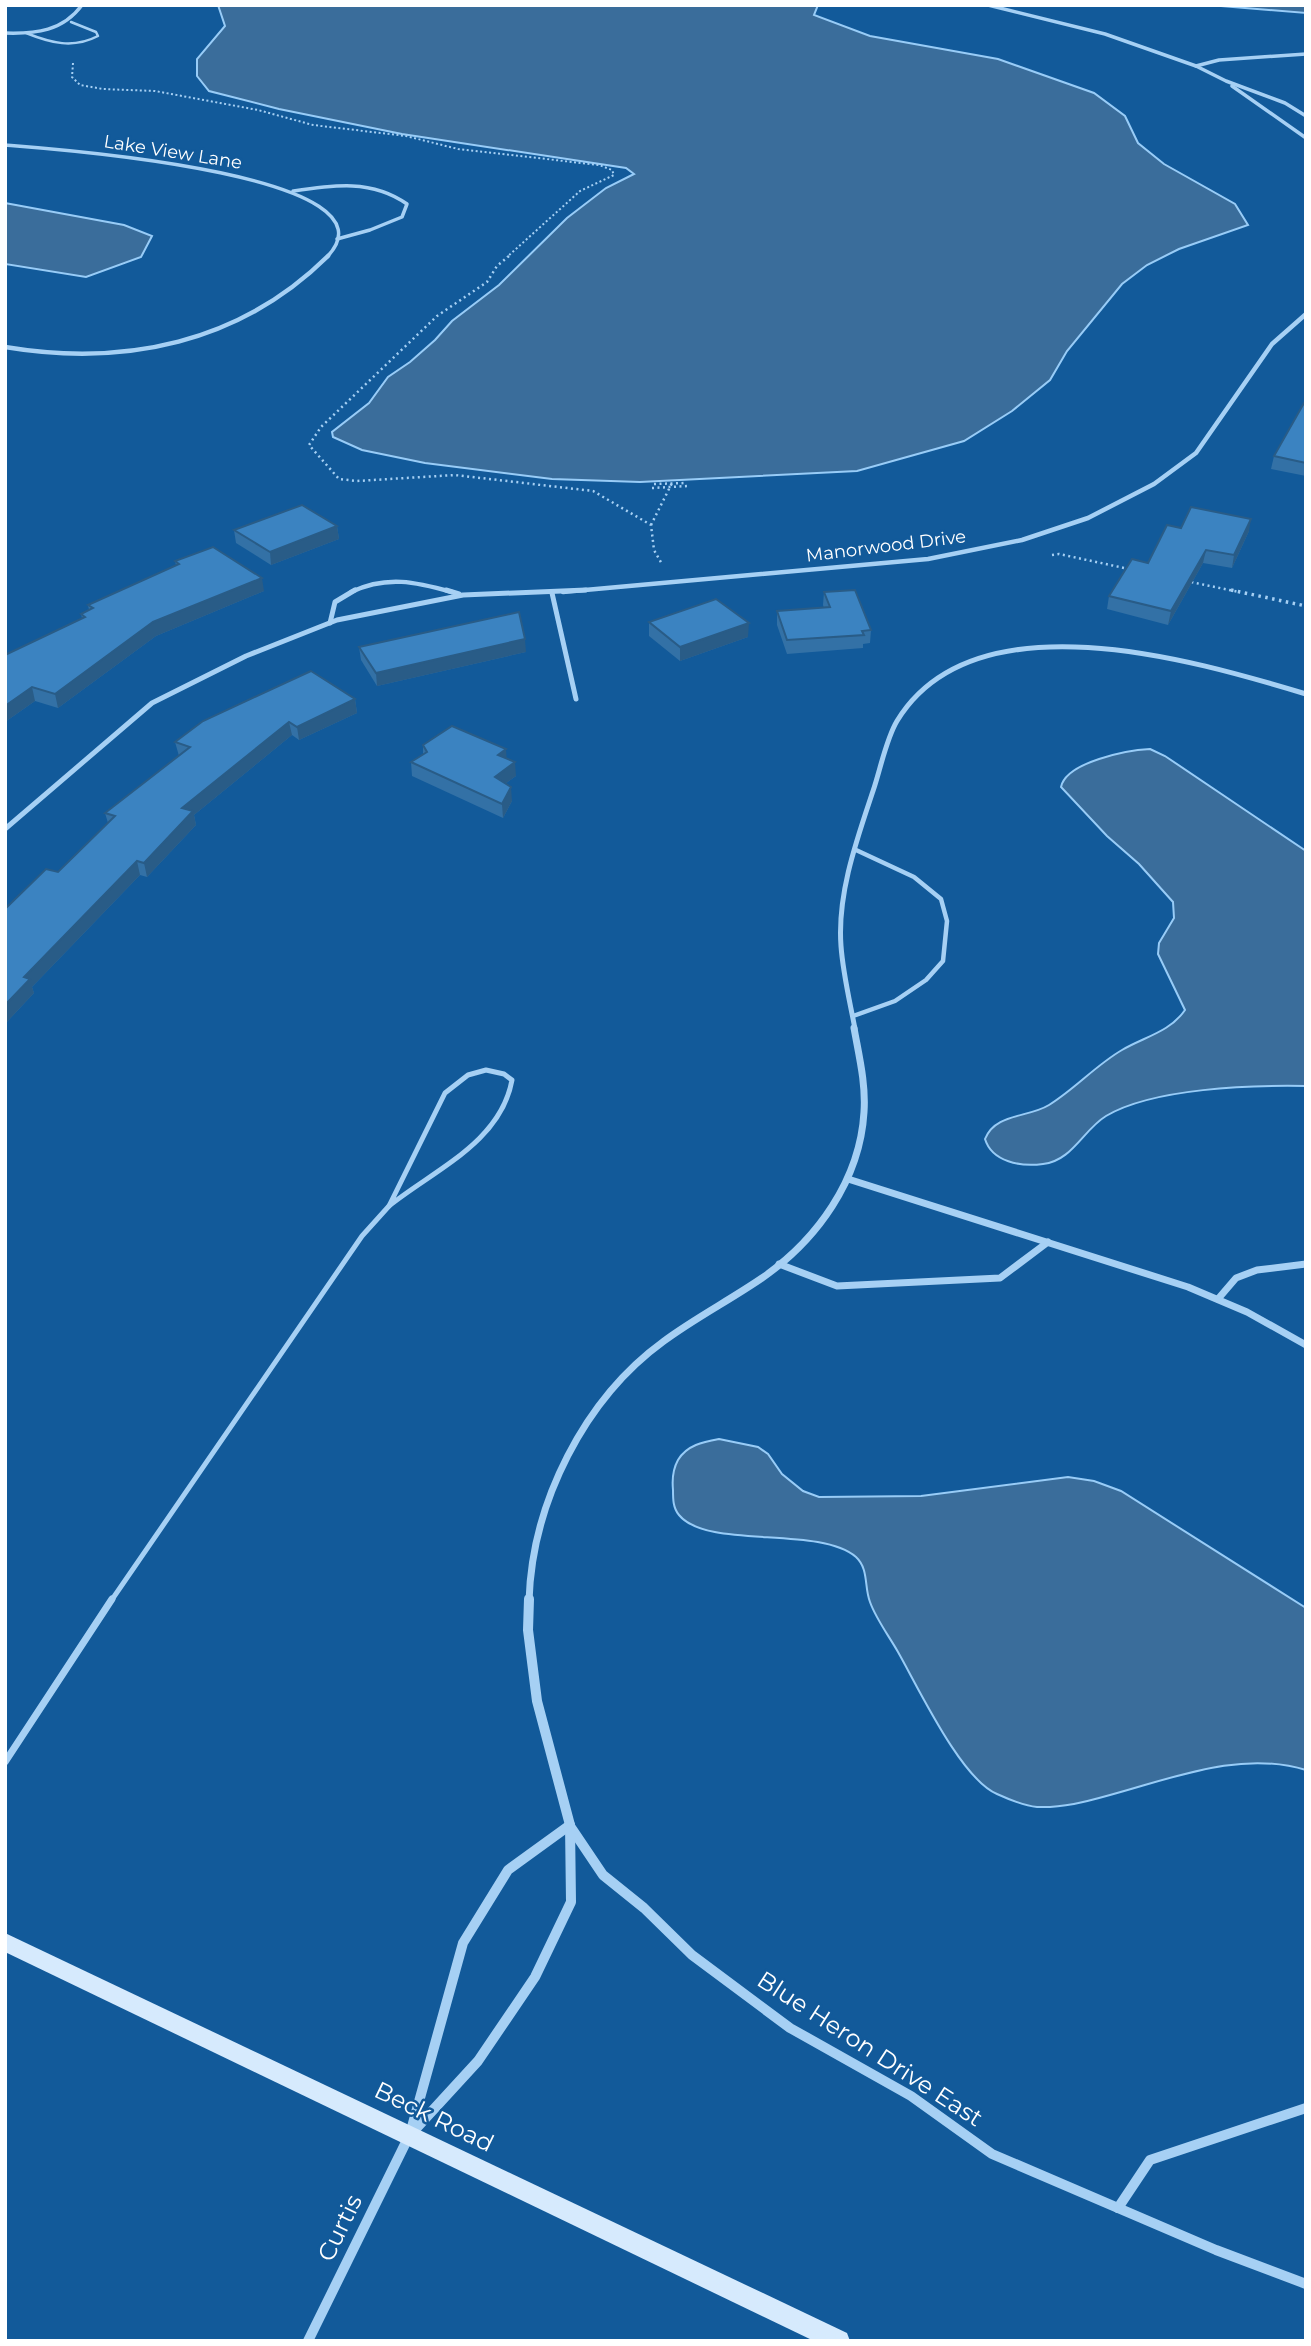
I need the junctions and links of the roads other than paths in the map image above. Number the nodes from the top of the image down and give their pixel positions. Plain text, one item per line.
1 (82, 5) edge
2 (988, 5) edge
3 (71, 22) junction
4 (5, 33) edge
5 (26, 33) junction
6 (1306, 54) edge
7 (1196, 66) junction
8 (1226, 81) junction
9 (1306, 116) edge
10 (1306, 138) edge
11 (5, 145) edge
12 (292, 191) junction
13 (337, 239) junction
14 (1306, 314) edge
15 (5, 347) edge
16 (552, 593) junction
17 (463, 595) junction
18 (330, 623) junction
19 (1306, 694) edge
20 (576, 699) dead end
21 (5, 829) edge
22 (856, 850) junction
23 (853, 1016) junction
24 (848, 1179) junction
25 (388, 1207) junction
26 (1048, 1242) junction
27 (779, 1264) junction
28 (1306, 1264) edge
29 (1218, 1299) junction
30 (1306, 1345) edge
31 (5, 1762) edge
32 (570, 1825) junction
33 (5, 1942) edge
34 (1306, 2108) edge
35 (410, 2134) junction
36 (1118, 2208) junction
37 (1306, 2284) edge
38 (308, 2341) edge
39 (839, 2341) edge

1 - 3 street
2 - 7 street
3 - 5 street
3 - 5 lane
4 - 5 street
6 - 7 street
7 - 8 street
8 - 9 street
8 - 10 street
11 - 12 street, Lake View Lane
12 - 13 street, Lake View Lane
12 - 13 street
13 - 15 street
14 - 16 street, Manorwood Drive
16 - 17 street, Manorwood Drive
16 - 20 street
17 - 18 street, Manorwood Drive
17 - 18 street, Manorwood Drive
18 - 21 street, Manorwood Drive
19 - 22 street
22 - 23 street
22 - 23 lane
23 - 24 street
24 - 26 street
24 - 27 street
25 - 25 lane
25 - 31 lane
26 - 27 street
26 - 29 street
27 - 32 street
28 - 29 street
29 - 30 street
32 - 35 street
32 - 35 street
32 - 36 street, Blue Heron Drive East
33 - 35 main road, Beck Road
34 - 36 street
35 - 38 street, Curtis
35 - 39 main road, Beck Road
36 - 37 street, Blue Heron Drive East

